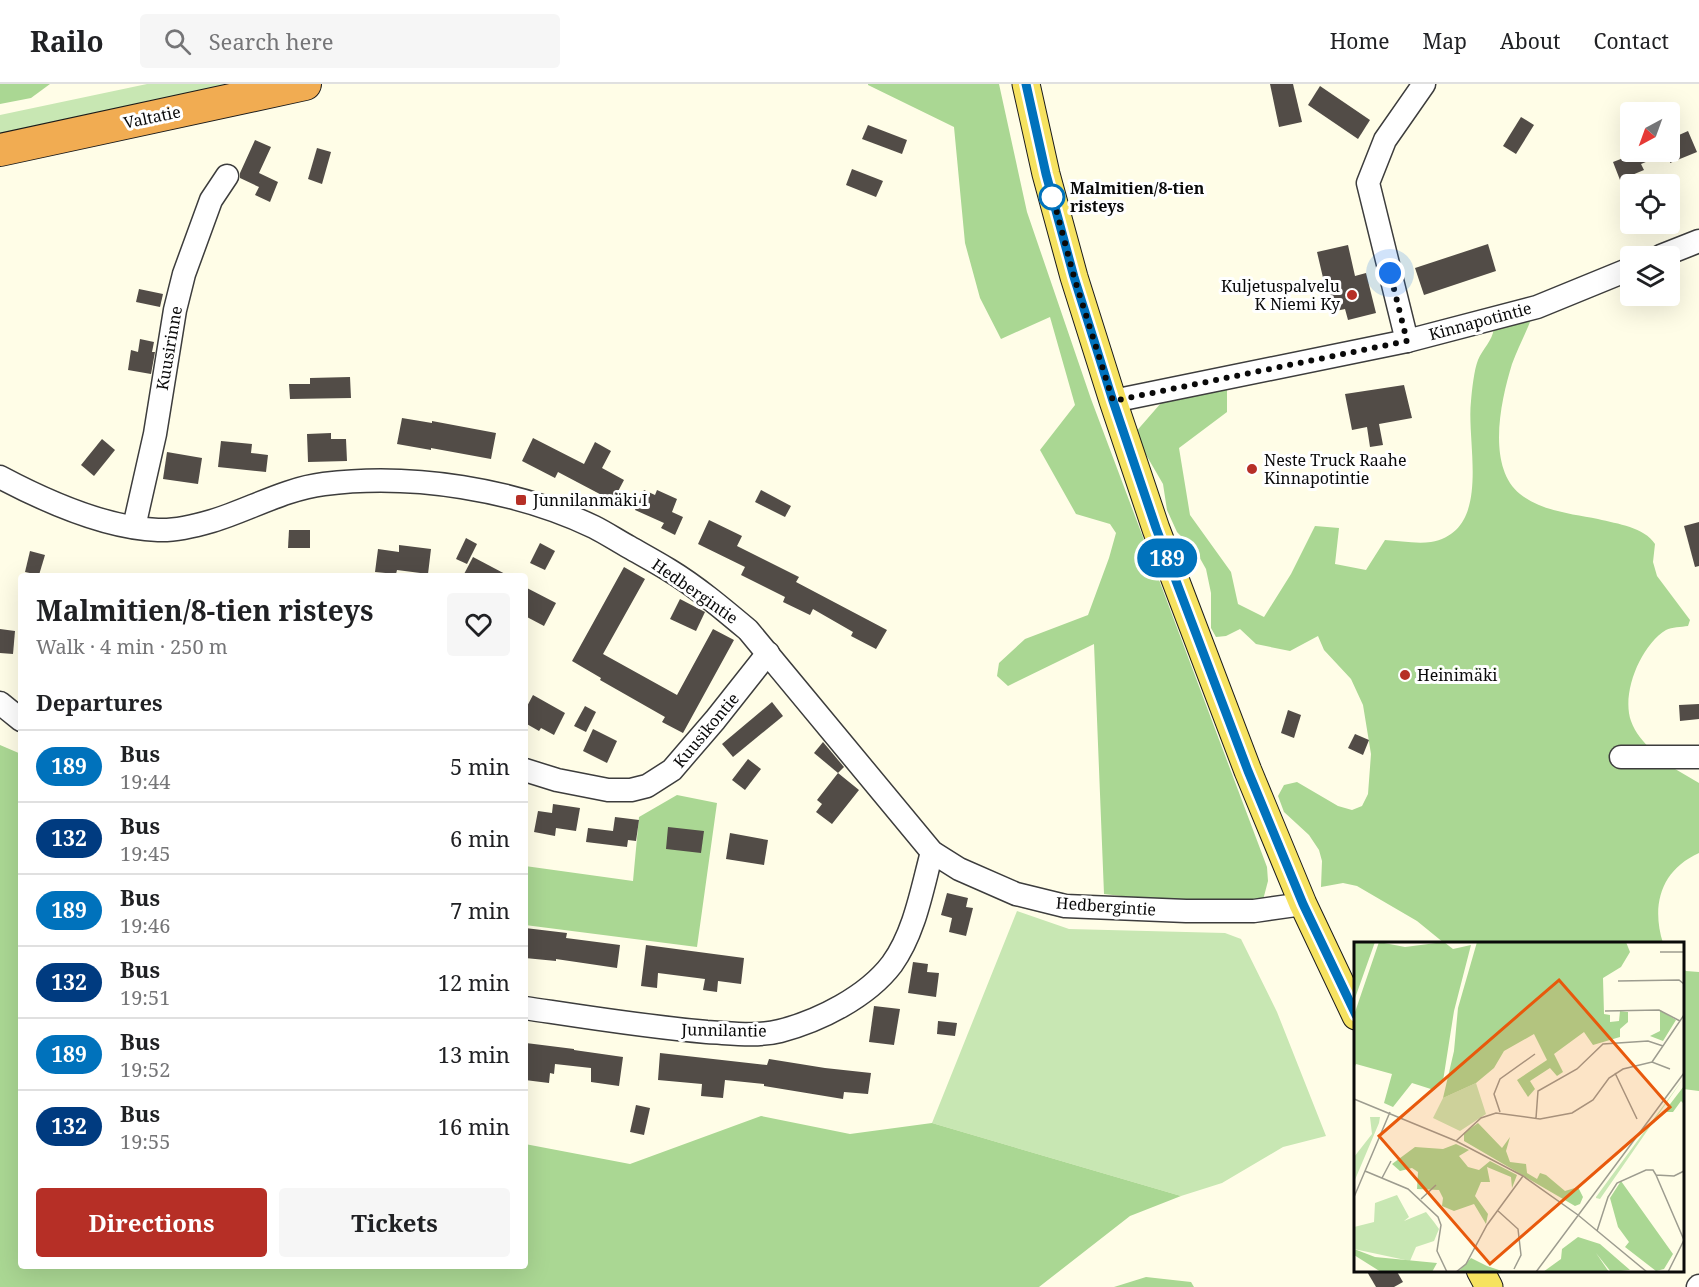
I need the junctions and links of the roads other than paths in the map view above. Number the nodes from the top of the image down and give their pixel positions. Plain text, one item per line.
1 (305, 84) edge
2 (1026, 84) edge
3 (1424, 84) edge
4 (0, 150) edge
5 (227, 176) dead end
6 (1699, 241) edge
7 (1680, 248) edge
8 (1620, 273) edge
9 (1407, 341) junction
10 (1113, 401) junction
11 (0, 477) edge
12 (134, 527) junction
13 (768, 653) junction
14 (0, 704) edge
15 (18, 718) edge
16 (1621, 757) dead end
17 (1699, 758) edge
18 (528, 771) edge
19 (932, 852) junction
20 (1303, 904) junction
21 (528, 1008) edge
22 (1354, 1012) edge
23 (1481, 1272) edge
24 (1489, 1287) edge

1 - 4 highway, Valtatie
2 - 10 main road
3 - 9 street
5 - 12 street, Kuusirinne
6 - 7 street
8 - 9 street, Kinnapotintie
9 - 10 street, Kinnapotintie
10 - 20 main road
11 - 12 street, Hedbergintie
12 - 13 street, Hedbergintie
13 - 18 street, Kuusikontie
13 - 19 street, Hedbergintie
14 - 15 street
16 - 17 street
19 - 20 street, Hedbergintie
19 - 21 street, Junnilantie
20 - 22 main road
23 - 24 main road

